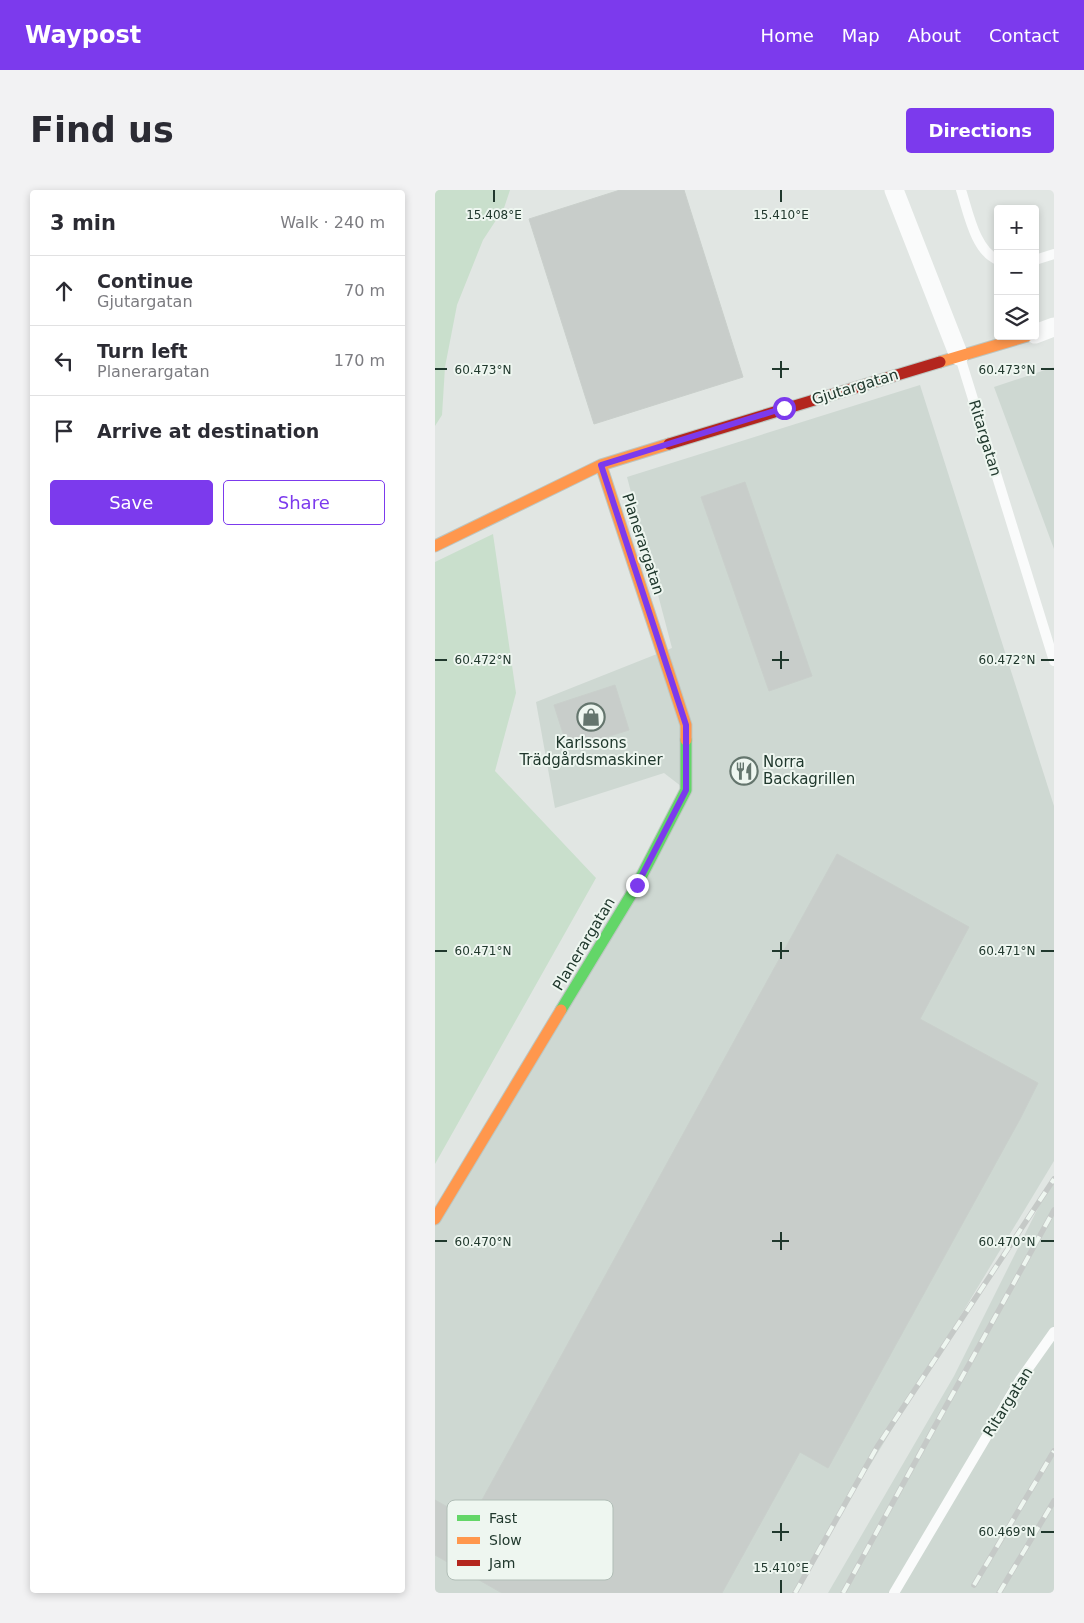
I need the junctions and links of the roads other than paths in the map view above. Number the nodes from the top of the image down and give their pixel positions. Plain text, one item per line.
1 (894, 190) edge
2 (961, 190) edge
3 (1054, 254) edge
4 (994, 258) edge
5 (1039, 259) edge
6 (1054, 327) edge
7 (1039, 333) edge
8 (1013, 340) edge
9 (959, 356) junction
10 (601, 465) junction
11 (435, 546) edge
12 (1054, 661) edge
13 (435, 1219) edge
14 (1054, 1332) edge
15 (894, 1593) edge

1 - 9 street, Ritargatan
2 - 4 lane
3 - 5 lane
6 - 7 street
8 - 9 street, Gjutargatan
9 - 10 street, Gjutargatan
9 - 12 lane, Ritargatan
10 - 11 street, Gjutargatan
10 - 13 street, Planerargatan
14 - 15 lane, Ritargatan

